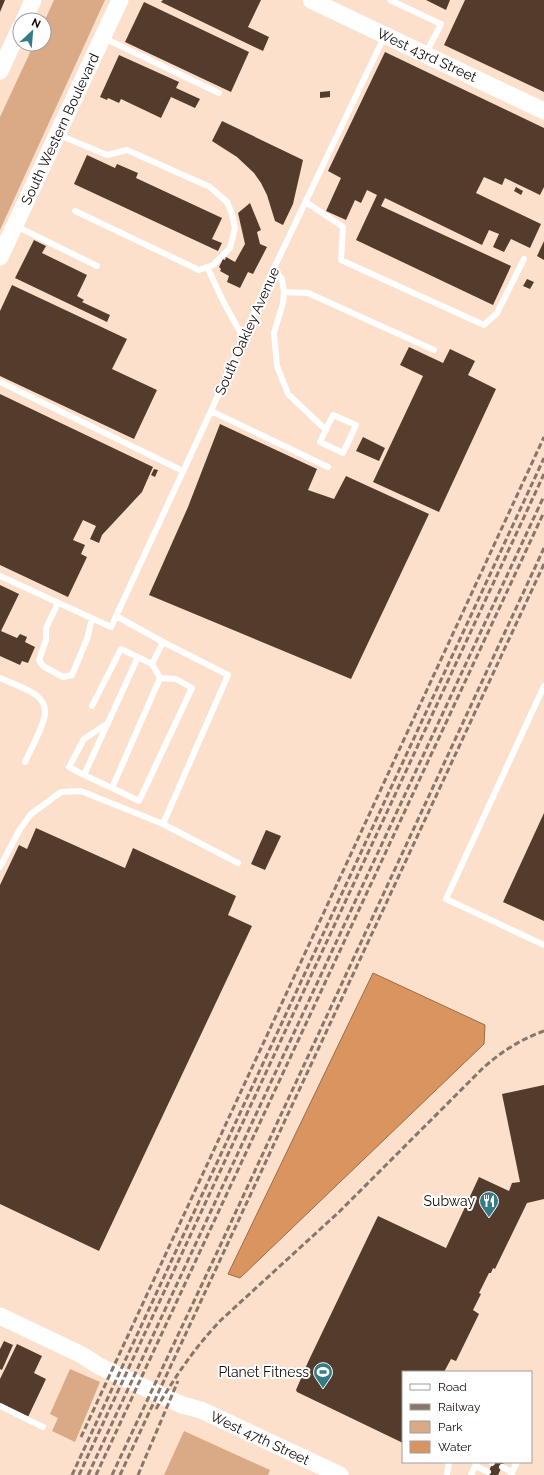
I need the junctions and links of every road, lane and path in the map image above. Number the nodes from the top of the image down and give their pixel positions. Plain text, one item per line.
1 (33, 0) edge
2 (120, 0) edge
3 (311, 0) edge
4 (390, 0) edge
5 (28, 12) edge
6 (385, 35) junction
7 (102, 38) junction
8 (12, 45) edge
9 (425, 54) junction
10 (0, 71) edge
11 (219, 93) dead end
12 (544, 111) edge
13 (57, 134) junction
14 (306, 202) junction
15 (75, 211) dead end
16 (15, 226) junction
17 (0, 257) edge
18 (524, 260) dead end
19 (97, 266) dead end
20 (207, 267) junction
21 (274, 268) junction
22 (284, 292) junction
23 (243, 337) junction
24 (434, 350) dead end
25 (0, 382) edge
26 (211, 411) junction
27 (326, 430) junction
28 (328, 467) dead end
29 (184, 471) junction
30 (0, 576) edge
31 (58, 603) junction
32 (116, 616) junction
33 (92, 619) junction
34 (163, 642) junction
35 (138, 658) junction
36 (152, 664) junction
37 (0, 678) edge
38 (160, 678) junction
39 (544, 686) edge
40 (92, 706) dead end
41 (108, 724) junction
42 (25, 762) dead end
43 (84, 775) junction
44 (112, 788) junction
45 (163, 824) junction
46 (238, 863) dead end
47 (0, 867) edge
48 (544, 945) edge
49 (0, 1316) edge
50 (0, 1406) edge
51 (43, 1427) dead end
52 (448, 1463) edge
53 (515, 1463) edge
54 (477, 1464) edge
55 (502, 1467) dead end
56 (488, 1472) dead end
57 (511, 1474) edge
58 (340, 1475) edge
59 (447, 1475) edge
60 (471, 1475) edge

1 - 5 street
2 - 7 street, South Western Boulevard
3 - 6 street, West 43rd Street
4 - 9 lane
6 - 9 street, West 43rd Street
6 - 14 lane, South Oakley Avenue
7 - 11 lane
7 - 13 street, South Western Boulevard
8 - 10 street
9 - 12 street, West 43rd Street
13 - 16 street, South Western Boulevard
13 - 20 lane
14 - 18 lane
14 - 21 lane, South Oakley Avenue
15 - 20 lane
16 - 17 street, South Western Boulevard
16 - 19 lane
20 - 23 lane
21 - 22 lane
21 - 23 lane, South Oakley Avenue
22 - 24 lane
22 - 27 lane
23 - 26 lane, South Oakley Avenue
25 - 29 lane
26 - 28 lane
26 - 29 lane, South Oakley Avenue
27 - 27 lane
29 - 32 lane, South Oakley Avenue
30 - 31 lane
31 - 33 lane
31 - 33 lane
32 - 33 lane, South Oakley Avenue
32 - 34 lane
34 - 36 lane
34 - 45 lane
35 - 36 lane
35 - 40 lane
35 - 41 lane
36 - 38 lane
37 - 42 lane
38 - 44 lane
38 - 44 lane
39 - 48 lane
41 - 43 lane
41 - 43 lane
43 - 44 lane
45 - 46 lane
45 - 47 lane
49 - 58 street, West 47th Street
50 - 51 lane
52 - 59 lane
53 - 57 lane
54 - 56 lane
54 - 60 lane
55 - 57 lane

